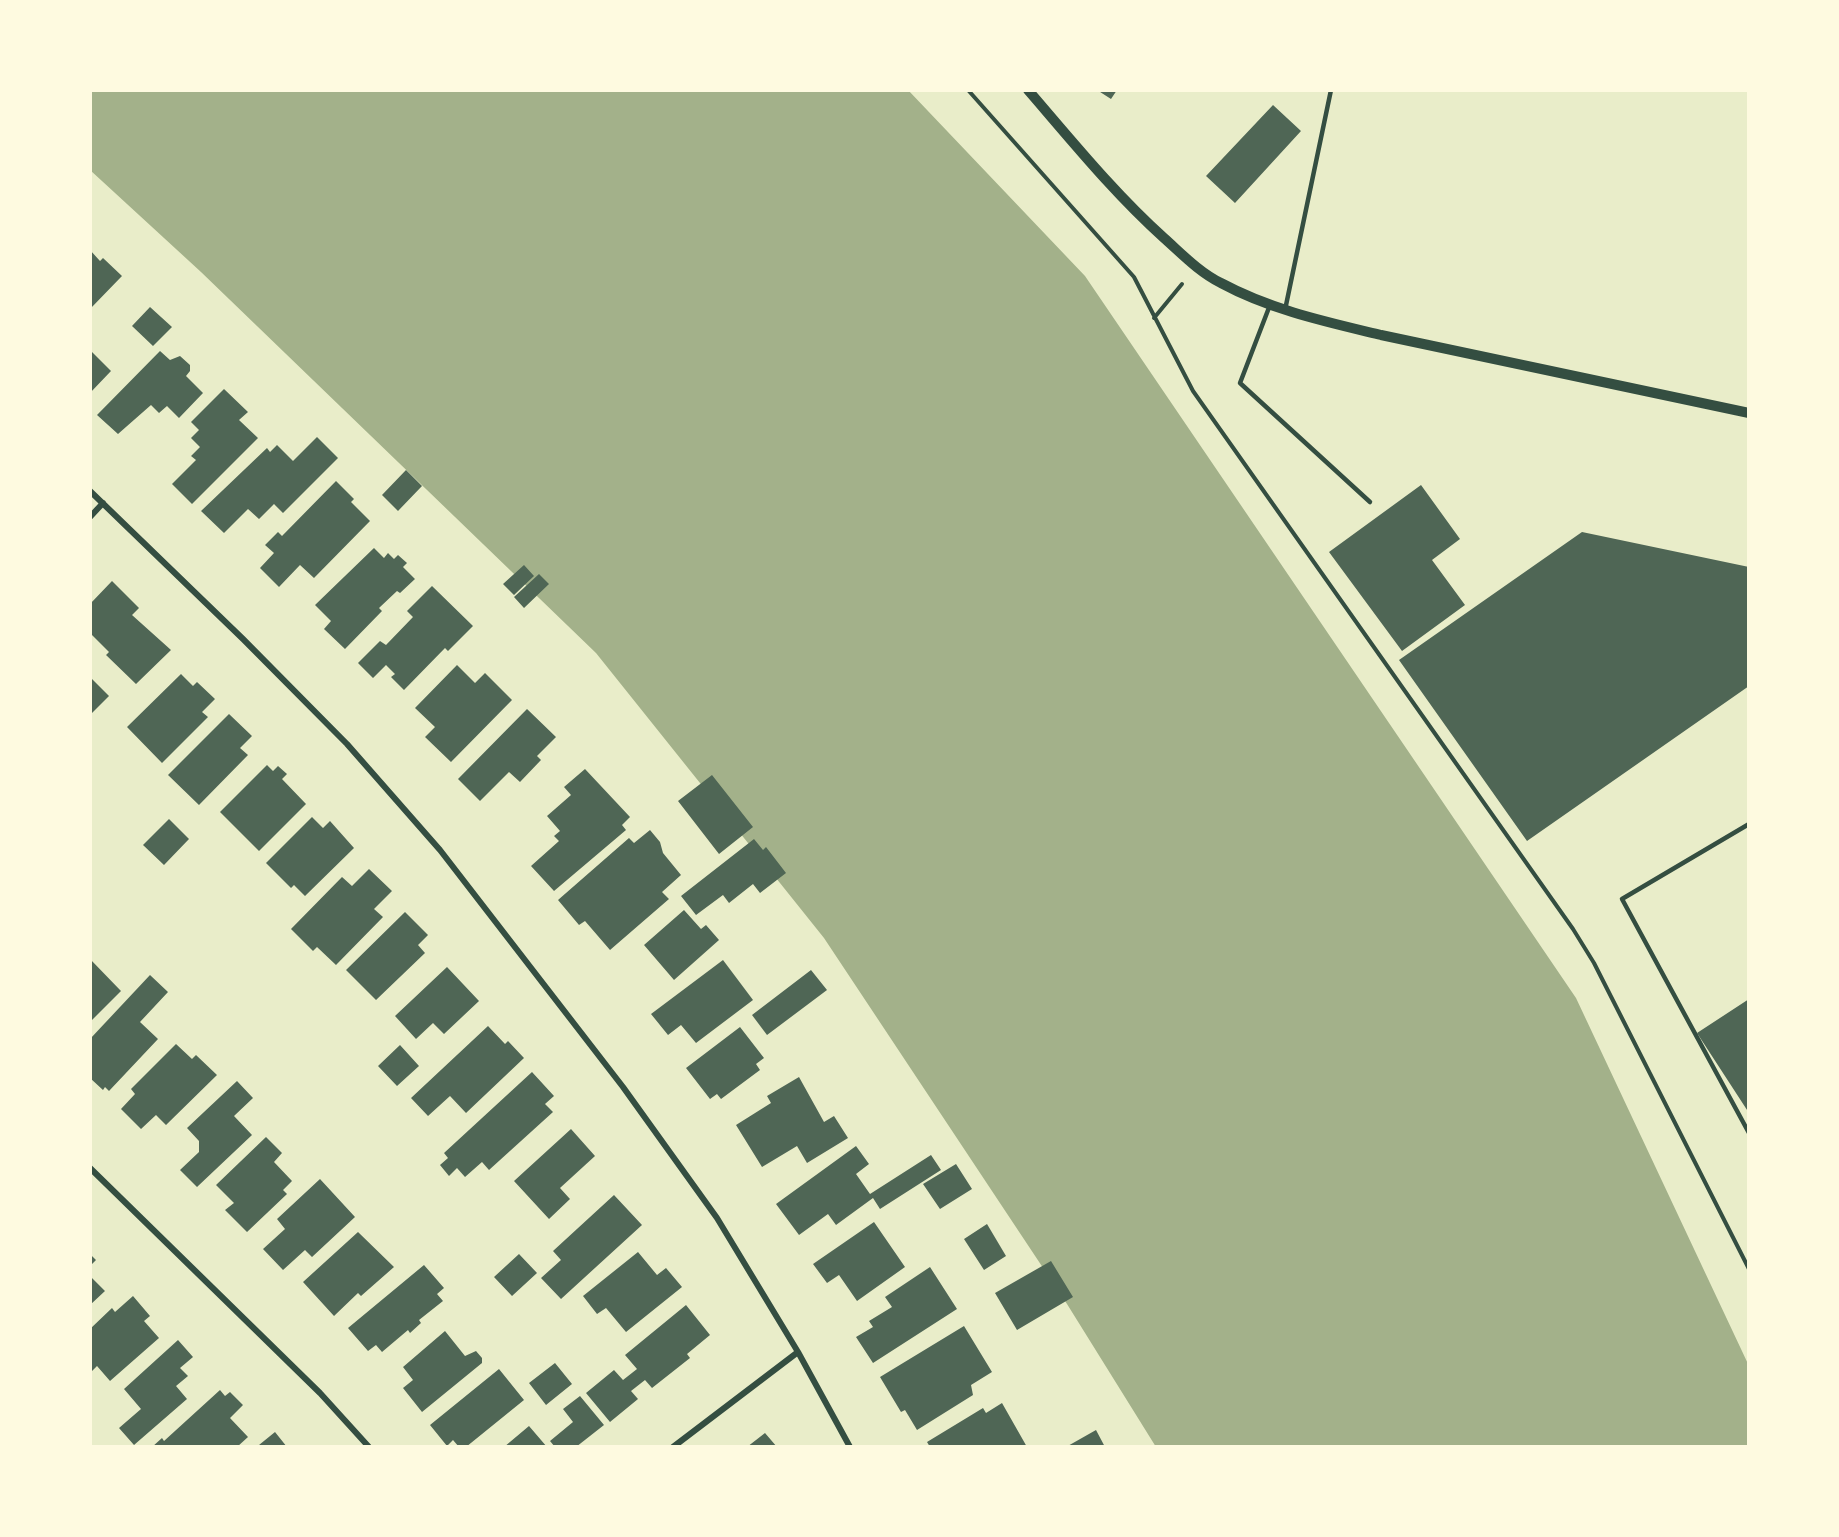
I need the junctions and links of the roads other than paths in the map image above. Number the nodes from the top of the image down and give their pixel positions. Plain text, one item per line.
1 (1028, 90) edge
2 (1332, 90) edge
3 (1270, 305) junction
4 (1285, 310) junction
5 (1749, 413) edge
6 (90, 491) edge
7 (1370, 502) dead end
8 (103, 503) junction
9 (90, 517) edge
10 (1749, 824) edge
11 (1749, 1133) edge
12 (90, 1168) edge
13 (798, 1352) junction
14 (369, 1447) edge
15 (673, 1447) edge
16 (850, 1447) edge

1 - 3 street
2 - 4 lane
3 - 4 street
3 - 7 lane
4 - 5 street
6 - 8 street
8 - 9 street
8 - 13 street
10 - 11 lane
12 - 14 street
13 - 15 street
13 - 16 street

